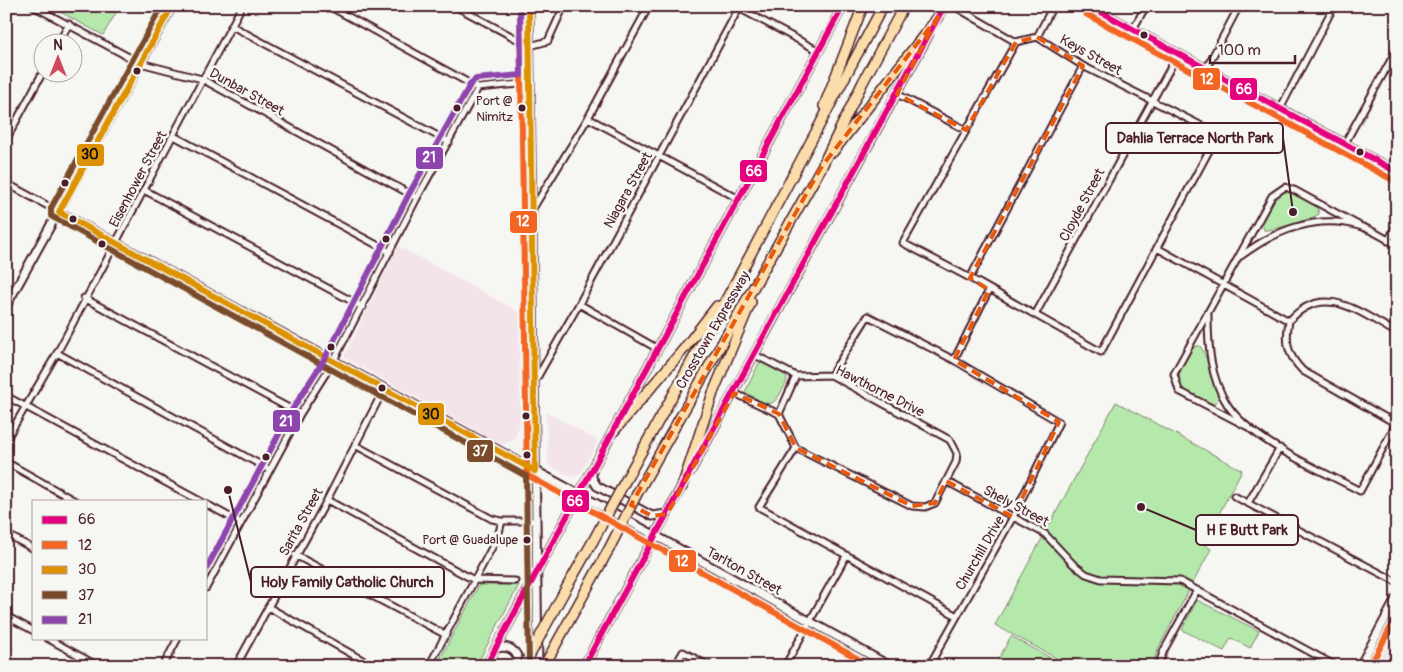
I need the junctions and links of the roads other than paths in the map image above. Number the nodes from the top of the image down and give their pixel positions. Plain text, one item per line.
1 (33, 6) edge
2 (172, 6) edge
3 (242, 6) edge
4 (329, 6) edge
5 (456, 6) edge
6 (530, 6) edge
7 (564, 6) edge
8 (648, 6) edge
9 (843, 6) edge
10 (863, 6) edge
11 (883, 6) edge
12 (904, 6) edge
13 (944, 6) edge
14 (954, 6) edge
15 (1053, 6) edge
16 (1090, 6) edge
17 (1146, 6) edge
18 (1239, 6) edge
19 (1334, 6) edge
20 (738, 7) edge
21 (938, 16) junction
22 (69, 24) junction
23 (232, 26) junction
24 (1133, 29) junction
25 (65, 32) edge
26 (1037, 37) junction
27 (1016, 42) junction
28 (530, 46) junction
29 (1397, 49) edge
30 (819, 51) junction
31 (1178, 54) junction
32 (140, 63) junction
33 (1083, 66) junction
34 (1206, 69) junction
35 (202, 79) junction
36 (38, 82) edge
37 (530, 83) junction
38 (478, 88) junction
39 (897, 94) junction
40 (1151, 100) junction
41 (1280, 109) junction
42 (588, 118) junction
43 (966, 130) junction
44 (174, 136) junction
45 (6, 140) edge
46 (449, 142) junction
47 (1345, 143) junction
48 (810, 144) junction
49 (660, 156) junction
50 (822, 166) junction
51 (1397, 172) edge
52 (6, 183) edge
53 (144, 190) junction
54 (417, 198) junction
55 (739, 200) junction
56 (532, 210) junction
57 (58, 212) junction
58 (1397, 224) edge
59 (1360, 226) junction
60 (1388, 241) junction
61 (116, 244) junction
62 (1397, 245) edge
63 (1157, 248) junction
64 (390, 252) junction
65 (1238, 258) junction
66 (768, 263) junction
67 (970, 278) junction
68 (736, 280) junction
69 (1222, 286) junction
70 (989, 290) junction
71 (84, 298) junction
72 (579, 304) junction
73 (6, 306) edge
74 (363, 307) junction
75 (1035, 315) junction
76 (1208, 315) junction
77 (1289, 321) junction
78 (1397, 332) edge
79 (658, 349) junction
80 (56, 353) junction
81 (756, 355) junction
82 (954, 360) junction
83 (333, 362) junction
84 (831, 375) junction
85 (796, 376) junction
86 (534, 383) junction
87 (384, 389) junction
88 (734, 393) junction
89 (6, 396) edge
90 (25, 407) junction
91 (300, 414) junction
92 (779, 414) junction
93 (1396, 422) edge
94 (1246, 426) junction
95 (614, 431) junction
96 (6, 440) edge
97 (355, 445) junction
98 (796, 448) junction
99 (1280, 448) junction
100 (6, 462) edge
101 (270, 470) junction
102 (592, 470) junction
103 (535, 471) junction
104 (946, 481) junction
105 (682, 487) junction
106 (578, 494) junction
107 (1234, 496) dead end
108 (73, 500) edge
109 (198, 500) edge
110 (327, 500) junction
111 (1248, 503) junction
112 (208, 505) edge
113 (667, 514) junction
114 (1013, 518) junction
115 (502, 521) junction
116 (535, 521) junction
117 (241, 523) junction
118 (6, 534) edge
119 (656, 536) junction
120 (32, 548) edge
121 (295, 555) junction
122 (846, 556) junction
123 (536, 572) junction
124 (209, 577) edge
125 (474, 580) junction
126 (514, 581) dead end
127 (1397, 582) edge
128 (1197, 590) junction
129 (1397, 597) edge
130 (268, 607) junction
131 (6, 616) edge
132 (957, 616) junction
133 (808, 622) junction
134 (32, 630) edge
135 (446, 635) junction
136 (51, 640) edge
137 (177, 640) edge
138 (495, 649) junction
139 (237, 664) edge
140 (98, 666) edge
141 (163, 666) edge
142 (244, 666) edge
143 (373, 666) edge
144 (429, 666) edge
145 (486, 666) edge
146 (520, 666) edge
147 (524, 666) edge
148 (538, 666) edge
149 (544, 666) edge
150 (584, 666) edge
151 (675, 666) edge
152 (709, 666) edge
153 (785, 666) edge
154 (890, 666) edge
155 (929, 666) edge
156 (1158, 666) edge
157 (1336, 666) edge
158 (1360, 666) edge

1 - 22 street, Dunbar Street
2 - 32 main road
3 - 23 street, Eisenhower Street
4 - 38 street
5 - 28 street
6 - 28 main road
7 - 28 street
8 - 42 street
9 - 30 main road
10 - 48 highway
11 - 48 highway, Crosstown Expressway
12 - 50 highway, Crosstown Expressway
13 - 21 main road
14 - 27 street
15 - 26 street
16 - 24 main road
17 - 24 street
18 - 34 street
19 - 41 street
20 - 30 street
20 - 49 street, Niagara Street
21 - 39 main road
21 - 50 highway
22 - 25 street
22 - 32 street, Dunbar Street
23 - 35 street, Eisenhower Street
23 - 46 street
24 - 31 main road
26 - 27 street
26 - 33 street, Keys Street
27 - 43 street
28 - 37 main road
29 - 47 street
30 - 55 main road
31 - 34 main road
31 - 40 street, Cloyde Street
32 - 35 street, Dunbar Street
32 - 57 main road
33 - 40 street, Keys Street
33 - 67 street
34 - 41 main road
35 - 44 street, Eisenhower Street
35 - 54 street, Dunbar Street
36 - 45 street
37 - 38 street
37 - 56 main road
38 - 46 street
39 - 43 street
39 - 81 main road
40 - 63 street, Keys Street
40 - 75 street, Cloyde Street
41 - 47 main road
42 - 49 street
42 - 56 street
43 - 67 street
44 - 53 street, Eisenhower Street
44 - 64 street
46 - 54 street
47 - 51 main road
48 - 68 highway, Crosstown Expressway
49 - 55 street
49 - 72 street, Niagara Street
50 - 66 highway, Crosstown Expressway
52 - 57 street, Tarlton Street
53 - 61 street, Eisenhower Street
53 - 74 street
54 - 64 street
55 - 79 main road
56 - 86 main road
57 - 61 main road, Tarlton Street
57 - 73 main road
58 - 60 street
59 - 60 street
59 - 65 street
59 - 65 street
60 - 62 street
61 - 71 street, Eisenhower Street
61 - 83 main road, Tarlton Street
63 - 69 street
63 - 75 street
64 - 74 street
65 - 69 street
66 - 105 highway
66 - 149 highway, Crosstown Expressway, bridge
67 - 70 street
68 - 95 highway
68 - 147 highway, Crosstown Expressway, bridge
69 - 76 street
69 - 77 street
70 - 75 street
70 - 82 street
71 - 80 street, Eisenhower Street
71 - 91 street
72 - 79 street
72 - 86 street, Niagara Street
74 - 83 street
76 - 94 street
76 - 94 street
77 - 78 street
77 - 93 street
79 - 95 main road
80 - 90 street, Eisenhower Street
80 - 101 street
81 - 85 street, Hawthorne Drive
81 - 88 main road
82 - 84 street
82 - 114 street, Churchill Drive
83 - 87 main road, Tarlton Street
83 - 91 street
84 - 85 street, Hawthorne Drive
84 - 104 street, Hawthorne Drive
85 - 92 street
86 - 103 main road
87 - 97 street, Sarita Street
87 - 103 main road, Tarlton Street
88 - 92 street
88 - 105 main road
89 - 90 street
90 - 96 street, Eisenhower Street
90 - 109 street
91 - 101 street
92 - 98 street
93 - 99 street
94 - 99 street
95 - 102 main road
97 - 110 street, Sarita Street
97 - 115 street
98 - 104 street
98 - 122 street
99 - 111 street
100 - 108 street
101 - 117 street
102 - 106 main road
102 - 113 main road
103 - 106 main road, Tarlton Street
103 - 116 main road
104 - 114 street, Shely Street
105 - 113 main road
106 - 119 main road, Tarlton Street
106 - 123 main road
107 - 111 street
110 - 121 street, Sarita Street
110 - 125 street
111 - 127 street
112 - 117 street
113 - 119 main road
114 - 128 street, Shely Street
114 - 132 street, Churchill Drive
115 - 116 street
115 - 125 street
116 - 123 main road
117 - 124 street
118 - 120 street
119 - 133 main road, Tarlton Street
119 - 150 main road
121 - 130 street, Sarita Street
121 - 135 street
122 - 132 street
122 - 133 street
123 - 138 main road
123 - 148 main road
125 - 126 street
125 - 135 street
128 - 156 street
128 - 157 street, Shely Street
129 - 158 main road
130 - 139 street, Sarita Street
130 - 143 street
131 - 134 street
132 - 155 street, Churchill Drive
133 - 153 street
133 - 154 main road, Tarlton Street
135 - 144 street
136 - 140 street
137 - 141 street
138 - 145 main road
138 - 146 main road
139 - 142 street
151 - 152 street

